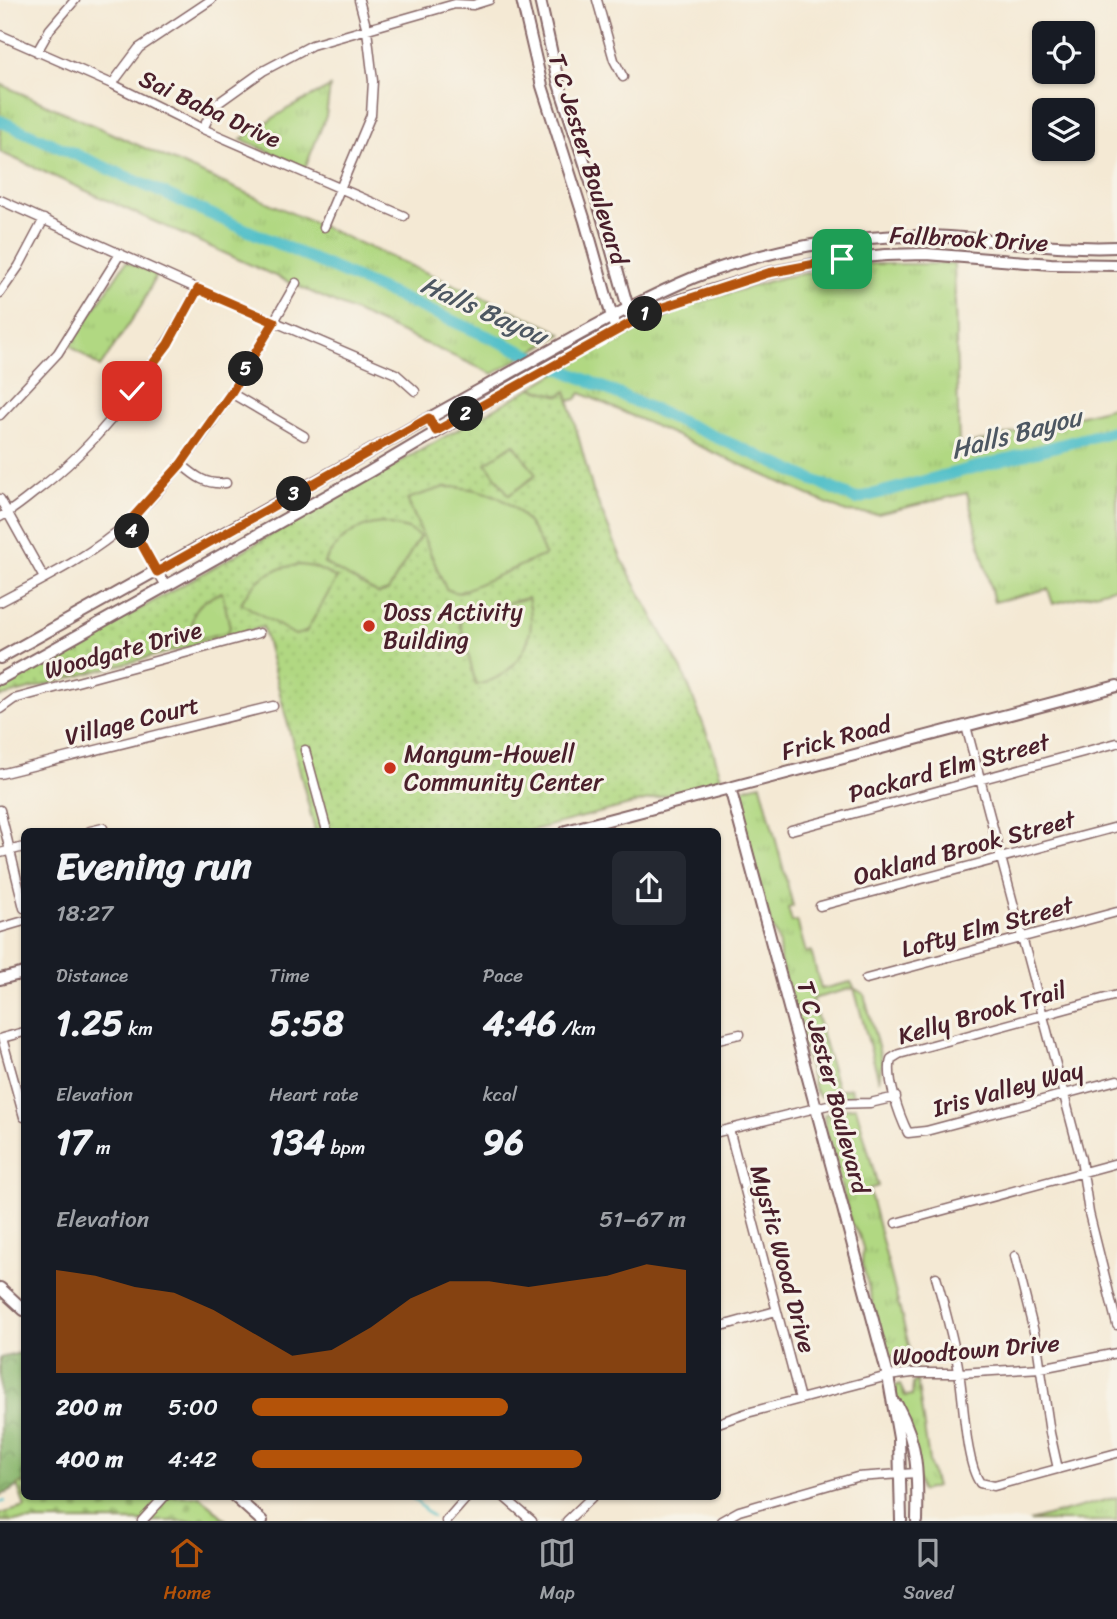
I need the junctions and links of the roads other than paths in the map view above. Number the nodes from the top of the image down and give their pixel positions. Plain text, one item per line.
1 (75, 0) edge
2 (211, 0) edge
3 (359, 0) edge
4 (489, 0) edge
5 (522, 0) edge
6 (540, 0) edge
7 (597, 0) edge
8 (457, 1) edge
9 (367, 30) junction
10 (0, 35) edge
11 (37, 52) junction
12 (623, 77) dead end
13 (113, 84) junction
14 (203, 129) junction
15 (340, 189) junction
16 (0, 200) edge
17 (404, 216) dead end
18 (44, 219) junction
19 (324, 227) dead end
20 (1117, 247) edge
21 (120, 254) junction
22 (1117, 265) edge
23 (296, 283) dead end
24 (198, 289) junction
25 (0, 293) edge
26 (628, 308) junction
27 (612, 317) junction
28 (631, 321) junction
29 (274, 322) junction
30 (615, 330) junction
31 (415, 391) dead end
32 (231, 393) junction
33 (0, 415) edge
34 (429, 418) junction
35 (436, 431) junction
36 (304, 436) dead end
37 (181, 464) junction
38 (226, 483) dead end
39 (295, 493) junction
40 (0, 499) edge
41 (304, 509) junction
42 (4, 515) edge
43 (127, 524) junction
44 (157, 572) junction
45 (44, 578) junction
46 (166, 586) junction
47 (0, 602) edge
48 (259, 633) dead end
49 (20, 648) junction
50 (0, 658) edge
51 (28, 663) junction
52 (0, 679) edge
53 (1117, 686) edge
54 (273, 706) dead end
55 (0, 709) edge
56 (966, 726) junction
57 (1117, 743) edge
58 (305, 750) dead end
59 (0, 774) edge
60 (980, 780) junction
61 (730, 788) junction
62 (0, 810) edge
63 (1117, 827) edge
64 (326, 828) edge
65 (577, 828) edge
66 (790, 830) dead end
67 (21, 848) edge
68 (10, 850) junction
69 (0, 853) edge
70 (1001, 858) junction
71 (21, 896) edge
72 (820, 906) dead end
73 (1117, 912) edge
74 (21, 922) edge
75 (0, 928) edge
76 (1022, 937) junction
77 (21, 974) edge
78 (0, 979) edge
79 (866, 979) dead end
80 (1117, 995) edge
81 (1043, 1015) junction
82 (21, 1033) edge
83 (740, 1034) dead end
84 (721, 1038) edge
85 (1117, 1080) edge
86 (1064, 1094) junction
87 (896, 1097) junction
88 (21, 1106) edge
89 (816, 1107) junction
90 (729, 1129) junction
91 (721, 1131) edge
92 (908, 1133) joint
93 (1117, 1163) edge
94 (1084, 1172) junction
95 (896, 1223) dead end
96 (1014, 1256) dead end
97 (936, 1277) dead end
98 (0, 1288) edge
99 (21, 1307) edge
100 (776, 1311) junction
101 (1117, 1325) edge
102 (721, 1326) edge
103 (1117, 1353) edge
104 (1041, 1368) junction
105 (960, 1373) junction
106 (888, 1376) junction
107 (800, 1399) junction
108 (893, 1399) junction
109 (721, 1422) edge
110 (1117, 1453) edge
111 (1058, 1469) junction
112 (902, 1472) junction
113 (916, 1473) junction
114 (160, 1500) edge
115 (238, 1500) edge
116 (464, 1500) edge
117 (508, 1500) edge
118 (589, 1500) edge
119 (142, 1521) edge
120 (262, 1521) edge
121 (446, 1521) edge
122 (532, 1521) edge
123 (567, 1521) edge
124 (721, 1521) edge
125 (901, 1521) edge
126 (917, 1521) edge

1 - 11 street
2 - 13 street
3 - 9 street
4 - 8 street
5 - 27 main road, T C Jester Boulevard
6 - 26 main road, T C Jester Boulevard
7 - 12 street
8 - 9 street
9 - 14 street
9 - 15 street
10 - 11 street, Sai Baba Drive
11 - 13 street, Sai Baba Drive
13 - 14 street, Sai Baba Drive
14 - 15 street, Sai Baba Drive
15 - 17 street, Sai Baba Drive
15 - 19 street
16 - 18 street
18 - 21 street
18 - 25 street
20 - 26 main road, Fallbrook Drive
21 - 24 street
21 - 33 street
22 - 28 main road, Fallbrook Drive
23 - 29 street
24 - 29 street
24 - 42 street
26 - 27 main road, Fallbrook Drive
26 - 28 main road, T C Jester Boulevard
27 - 30 main road, T C Jester Boulevard
27 - 34 main road, Fallbrook Drive
28 - 30 main road, Fallbrook Drive
29 - 31 street
29 - 32 street
30 - 35 main road, Fallbrook Drive
32 - 36 street
32 - 37 street
34 - 35 main road
34 - 39 main road, Fallbrook Drive
35 - 41 main road, Fallbrook Drive
37 - 38 street
37 - 43 street
39 - 41 main road
39 - 44 main road, Fallbrook Drive
40 - 42 street
41 - 46 main road, Fallbrook Drive
42 - 45 street
43 - 44 street
43 - 45 street
44 - 46 street
44 - 49 main road, Fallbrook Drive
45 - 47 street
46 - 51 main road, Fallbrook Drive
48 - 55 street, Woodgate Drive
49 - 50 main road, Fallbrook Drive
49 - 51 main road
51 - 52 main road, Fallbrook Drive
53 - 56 main road, Frick Road
54 - 59 street, Village Court
56 - 60 street
56 - 61 main road, Frick Road
57 - 60 street, Packard Elm Street
58 - 64 street
60 - 66 street, Packard Elm Street
60 - 70 street
61 - 65 main road, Frick Road
61 - 89 main road, T C Jester Boulevard
62 - 68 street
63 - 70 street, Oakland Brook Street
67 - 68 street
68 - 69 street
68 - 71 street
70 - 72 street, Oakland Brook Street
70 - 76 street
73 - 76 street, Lofty Elm Street
74 - 75 street
76 - 79 street, Lofty Elm Street
76 - 81 street
77 - 78 main road
80 - 81 street, Kelly Brook Trail
81 - 86 street
81 - 87 street, Kelly Brook Trail
82 - 88 street
83 - 84 street
85 - 86 street, Iris Valley Way
86 - 92 street, Iris Valley Way
86 - 94 street
87 - 89 street
87 - 92 street, Kelly Brook Trail
89 - 90 street
89 - 106 main road, T C Jester Boulevard
90 - 91 street
90 - 100 street, Mystic Wood Drive
93 - 94 street
94 - 95 street
94 - 101 street
96 - 104 street
97 - 105 street
98 - 99 main road
100 - 102 street
100 - 107 street, Mystic Wood Drive
103 - 104 street, Woodtown Drive
104 - 105 street, Woodtown Drive
104 - 111 street
105 - 106 street, Woodtown Drive
105 - 111 street
106 - 107 street, Woodtown Drive
106 - 108 main road, T C Jester Boulevard
107 - 109 street, Woodtown Drive
108 - 112 main road, T C Jester Boulevard
108 - 113 main road, T C Jester Boulevard
110 - 111 street
112 - 113 street
112 - 124 street
112 - 125 main road, T C Jester Boulevard
113 - 126 main road, T C Jester Boulevard
114 - 119 street
115 - 120 main road
116 - 121 street
117 - 122 street
118 - 123 street

